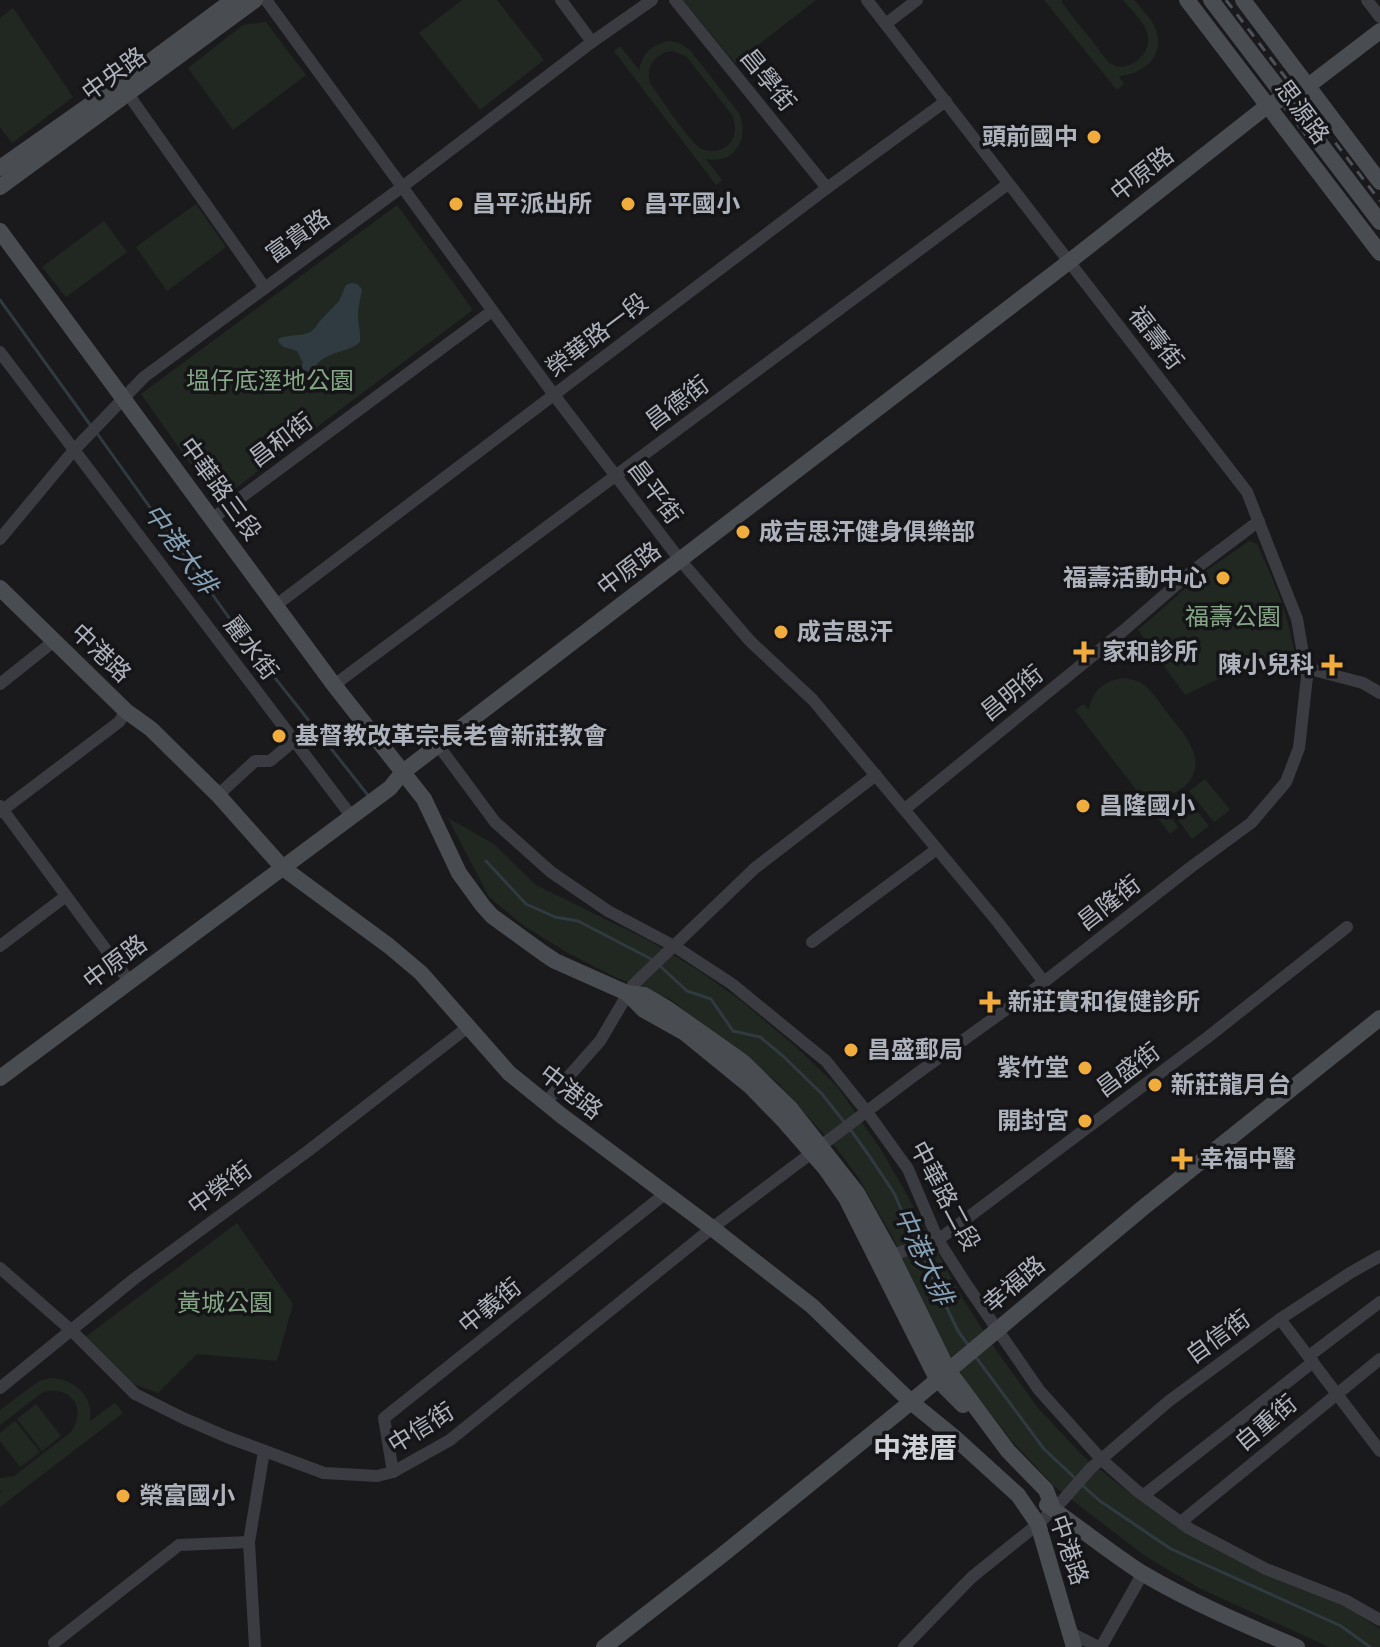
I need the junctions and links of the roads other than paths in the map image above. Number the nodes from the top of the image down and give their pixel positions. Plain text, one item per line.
1 (233, 0) edge
2 (255, 0) edge
3 (266, 0) edge
4 (561, 0) edge
5 (652, 0) edge
6 (675, 0) edge
7 (867, 0) edge
8 (917, 0) edge
9 (1187, 0) edge
10 (1211, 0) edge
11 (1243, 0) edge
12 (1367, 0) edge
13 (1380, 17) edge
14 (887, 23) junction
15 (1380, 31) edge
16 (592, 42) junction
17 (1308, 86) junction
18 (128, 94) junction
19 (1286, 98) junction
20 (946, 101) junction
21 (1267, 106) junction
22 (0, 168) edge
23 (1380, 182) edge
24 (1008, 184) junction
25 (0, 187) edge
26 (402, 187) junction
27 (827, 188) junction
28 (1380, 222) edge
29 (0, 231) edge
30 (1380, 253) edge
31 (1070, 261) junction
32 (265, 288) junction
33 (492, 311) junction
34 (0, 352) edge
35 (554, 395) junction
36 (123, 398) junction
37 (74, 450) junction
38 (615, 477) junction
39 (212, 519) junction
40 (1259, 521) junction
41 (0, 539) edge
42 (680, 560) junction
43 (0, 588) edge
44 (275, 606) junction
45 (54, 641) junction
46 (1306, 668) junction
47 (0, 684) edge
48 (334, 685) junction
49 (1380, 693) edge
50 (126, 711) junction
51 (294, 741) junction
52 (438, 745) junction
53 (403, 772) junction
54 (876, 775) junction
55 (218, 795) junction
56 (1, 809) edge
57 (905, 809) junction
58 (355, 814) junction
59 (937, 849) junction
60 (283, 868) junction
61 (66, 896) junction
62 (1347, 927) dead end
63 (812, 942) dead end
64 (0, 946) edge
65 (670, 949) junction
66 (129, 981) junction
67 (1044, 982) junction
68 (630, 989) junction
69 (1380, 1018) edge
70 (468, 1027) junction
71 (0, 1078) edge
72 (546, 1102) junction
73 (862, 1115) junction
74 (822, 1145) junction
75 (666, 1193) junction
76 (712, 1228) junction
77 (935, 1241) junction
78 (889, 1254) junction
79 (1380, 1256) edge
80 (0, 1268) edge
81 (1380, 1302) edge
82 (1280, 1319) junction
83 (72, 1331) junction
84 (994, 1333) junction
85 (1311, 1359) junction
86 (1380, 1359) edge
87 (949, 1370) junction
88 (0, 1388) edge
89 (1337, 1393) junction
90 (911, 1402) junction
91 (264, 1451) junction
92 (1380, 1451) edge
93 (1096, 1463) junction
94 (393, 1472) junction
95 (1144, 1495) junction
96 (1057, 1505) junction
97 (1181, 1522) junction
98 (1038, 1524) junction
99 (249, 1542) junction
100 (1143, 1573) junction
101 (1380, 1620) edge
102 (1072, 1640) edge
103 (54, 1643) dead end
104 (255, 1647) edge
105 (604, 1647) edge
106 (904, 1647) edge
107 (1100, 1647) edge
108 (1297, 1647) edge

1 - 22 street, 中央路
2 - 18 street, 中央路
3 - 26 street, 昌平街
4 - 16 street
5 - 16 street, 富貴路
6 - 27 street, 昌學街
7 - 14 street, 福壽街
8 - 14 street
9 - 21 street, 思源路
10 - 19 street, 思源路
11 - 17 street, 思源路
12 - 13 street
14 - 20 street, 福壽街
15 - 17 street, 中原路
16 - 26 street, 富貴路
17 - 19 street, 中原路
17 - 23 street, 思源路
18 - 25 street, 中央路
18 - 32 street
19 - 21 street, 中原路
19 - 28 street, 思源路
20 - 24 street, 福壽街
20 - 27 street, 榮華路一段
21 - 30 street, 思源路
21 - 31 street, 中原路
24 - 31 street, 福壽街
24 - 38 street, 昌德街
26 - 32 street, 富貴路
26 - 33 street, 昌平街
27 - 35 street, 榮華路一段
29 - 36 street, 中華路三段
31 - 40 street, 福壽街
31 - 42 street, 中原路
32 - 36 street, 富貴路
33 - 35 street, 昌平街
33 - 39 street, 昌和街
34 - 37 street, 麗水街
35 - 38 street, 昌平街
35 - 44 street, 榮華路一段
36 - 37 street, 富貴路
36 - 39 street, 中華路三段
37 - 41 street, 富貴路
37 - 51 street, 麗水街
38 - 42 street, 昌平街
38 - 48 street, 昌德街
39 - 44 street, 中華路三段
40 - 46 street, 福壽街
40 - 57 street, 昌明街
42 - 52 street, 中原路
42 - 54 street, 昌平街
43 - 45 street, 中港路
44 - 48 street, 中華路三段
45 - 47 street
45 - 50 street, 中港路
46 - 49 street
46 - 67 street, 昌隆街
48 - 53 street, 中華路三段
50 - 55 street, 中港路
50 - 56 street
51 - 55 street
51 - 58 street, 麗水街
52 - 53 street, 中原路
52 - 65 street, 中華路二段
53 - 58 street, 中原路
53 - 68 street
54 - 57 street, 昌平街
54 - 65 street
55 - 60 street, 中港路
56 - 61 street
57 - 59 street, 昌平街
58 - 60 street, 中原路
59 - 63 street
59 - 67 street, 昌平街
60 - 66 street, 中原路
60 - 70 street, 中港路
61 - 64 street
61 - 66 street
62 - 77 street, 昌盛街
65 - 68 street
65 - 73 street, 中華路二段
66 - 71 street, 中原路
67 - 73 street, 昌隆街
68 - 72 street
68 - 74 street
69 - 84 street, 幸福路
70 - 72 street, 中港路
70 - 83 street, 中榮街
72 - 75 street, 中港路
73 - 74 street, 昌隆街
73 - 77 street, 中華路二段
74 - 76 street, 中信街
74 - 78 street
75 - 76 street, 中港路
75 - 94 street, 中義街
76 - 90 street, 中港路
76 - 94 street, 中信街
77 - 78 street, 昌盛街
77 - 84 street, 中華路二段
78 - 87 street
79 - 82 street, 自信街
80 - 83 street, 中信街
81 - 85 street
82 - 85 street
82 - 93 street, 自信街
83 - 88 street, 中榮街
83 - 91 street, 中信街
84 - 87 street, 幸福路
84 - 93 street, 中華路二段
85 - 89 street
85 - 95 street
86 - 89 street, 自重街
87 - 90 street, 幸福路
87 - 96 street
89 - 92 street
89 - 97 street, 自重街
90 - 98 street, 中港路
90 - 105 street, 幸福路
91 - 94 street, 中信街
91 - 99 street
93 - 95 street, 中華路二段
93 - 96 street, 自信街
95 - 97 street, 中華路二段
96 - 98 street, 自信街
96 - 100 street
97 - 101 street, 中華路二段
98 - 102 street, 中港路
98 - 106 street, 自信街
99 - 103 street
99 - 104 street
100 - 107 street
100 - 108 street
102 - 107 street

